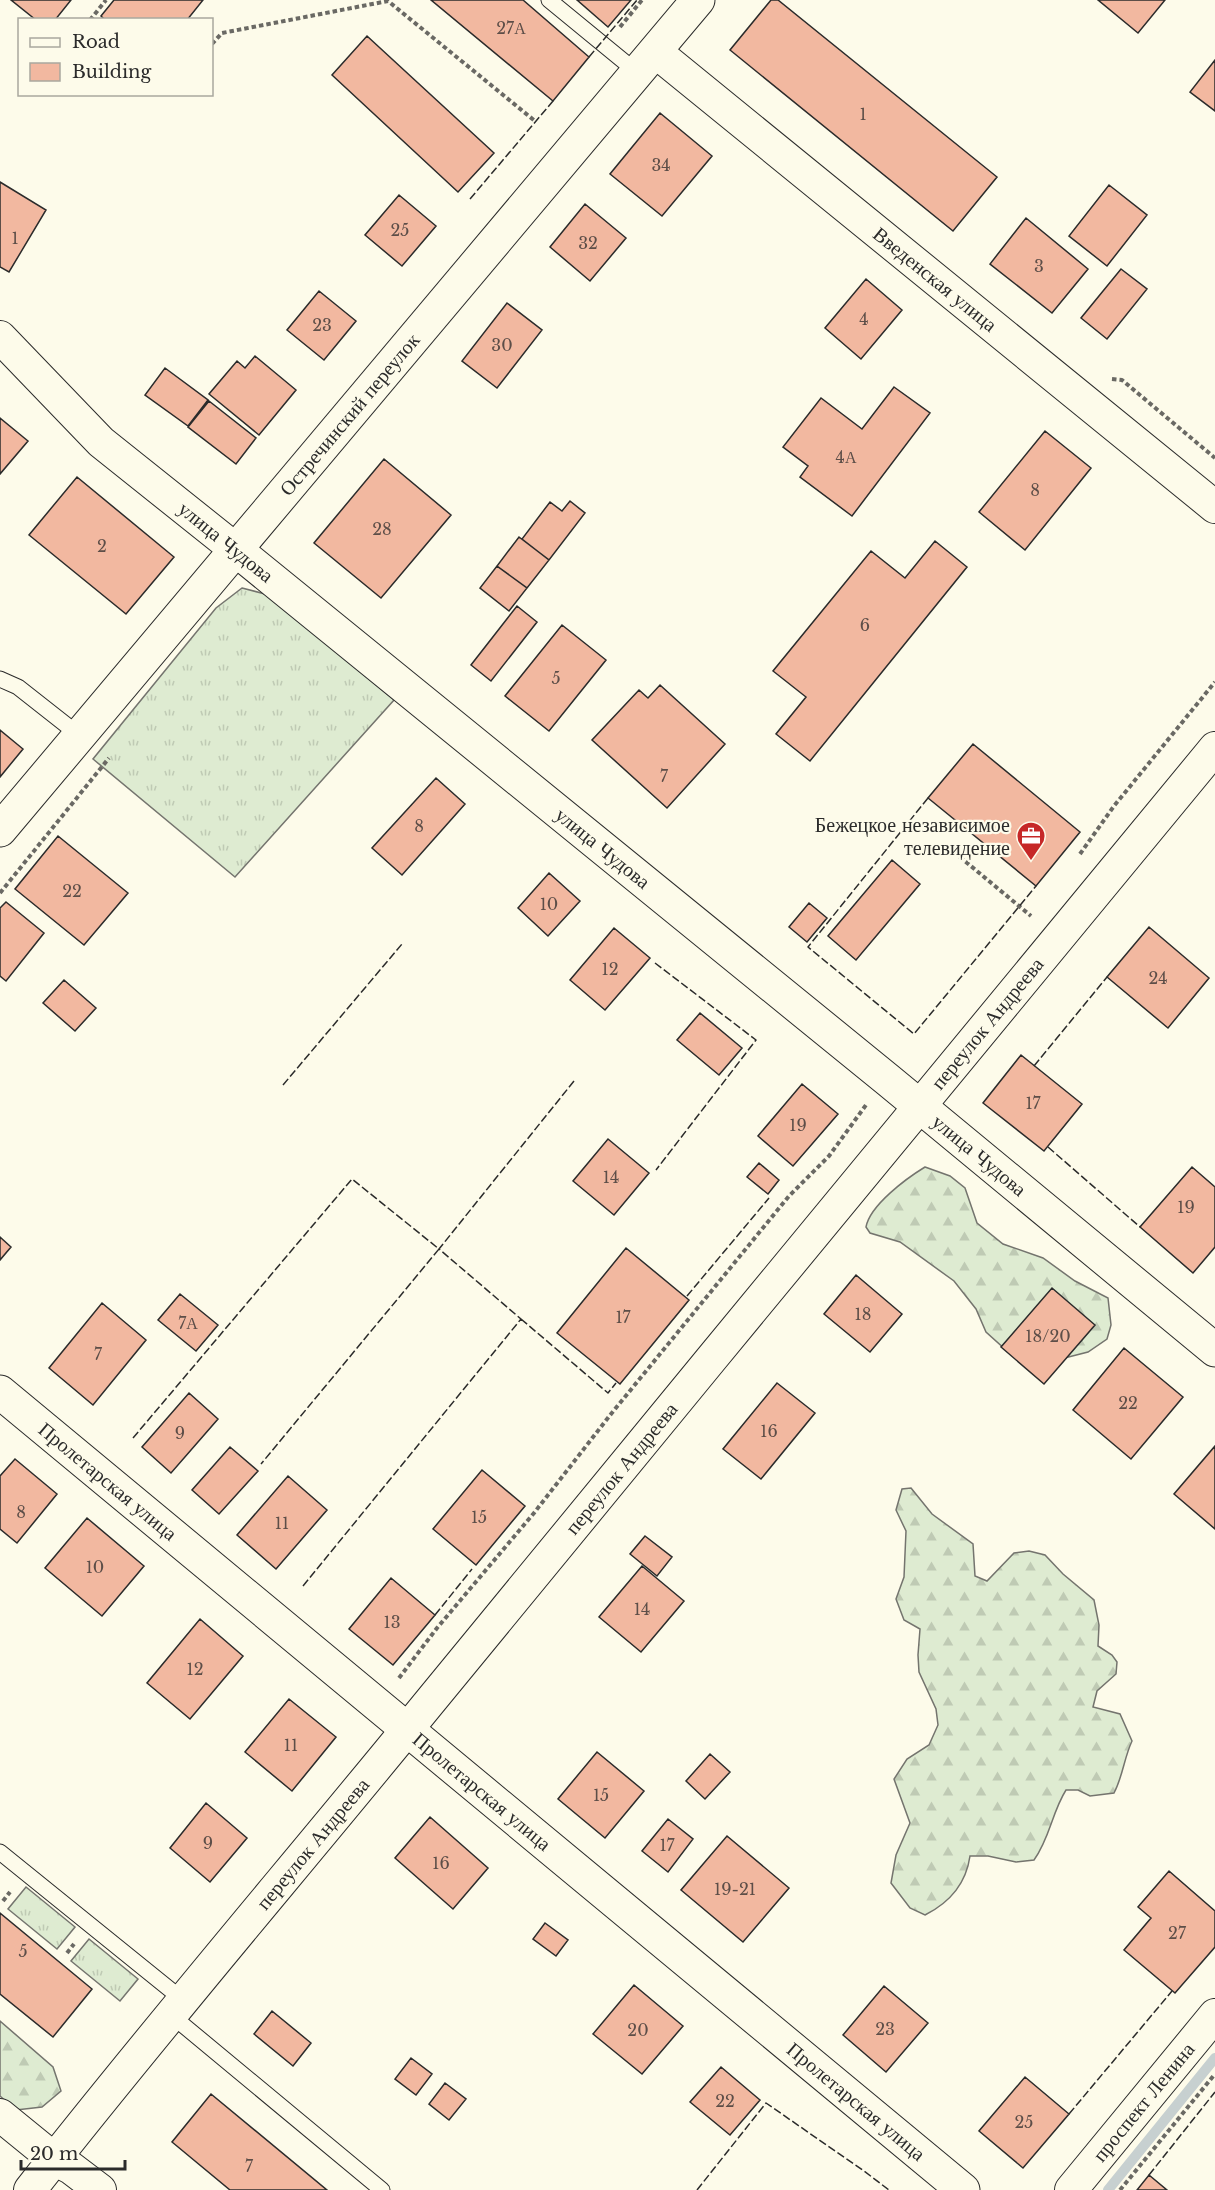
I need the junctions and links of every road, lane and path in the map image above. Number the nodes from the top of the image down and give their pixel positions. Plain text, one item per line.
1 (106, 0) edge
2 (549, 0) edge
3 (642, 0) edge
4 (698, 0) edge
5 (92, 18) edge
6 (213, 43) edge
7 (604, 46) junction
8 (647, 62) junction
9 (535, 121) dead end
10 (0, 337) edge
11 (1215, 507) edge
12 (235, 549) junction
13 (0, 679) edge
14 (1215, 682) edge
15 (80, 735) junction
16 (1215, 748) edge
17 (0, 830) edge
18 (954, 852) dead end
19 (1078, 857) dead end
20 (1038, 908) dead end
21 (888, 1080) junction
22 (918, 1106) junction
23 (1215, 1350) edge
24 (0, 1392) edge
25 (378, 1705) junction
26 (407, 1730) junction
27 (0, 1852) edge
28 (177, 2008) junction
29 (1215, 2015) edge
30 (1215, 2074) edge
31 (0, 2115) edge
32 (54, 2159) junction
33 (30, 2190) edge
34 (100, 2190) edge
35 (382, 2190) edge
36 (963, 2190) edge
37 (1071, 2190) edge
38 (1120, 2190) edge

1 - 5 path
2 - 7 lane
3 - 7 path
4 - 8 street, Остречинский переулок
6 - 9 path
7 - 8 lane
8 - 11 street, Введенская улица
8 - 12 street, Остречинский переулок
10 - 12 street, улица Чудова
12 - 15 street, Остречинский переулок
12 - 21 street, улица Чудова
13 - 15 lane
14 - 19 path
15 - 17 street, Остречинский переулок
16 - 22 street, переулок Андреева
18 - 20 path
21 - 22 street, улица Чудова
21 - 25 path
22 - 23 street, улица Чудова
22 - 26 street, переулок Андреева
24 - 25 street, Пролетарская улица
25 - 26 street, Пролетарская улица
26 - 28 street, переулок Андреева
26 - 36 street, Пролетарская улица
27 - 28 lane
28 - 32 street, переулок Андреева
28 - 35 lane
29 - 37 street, проспект Ленина
30 - 38 path
31 - 32 street
32 - 33 street, переулок Андреева
32 - 34 street

